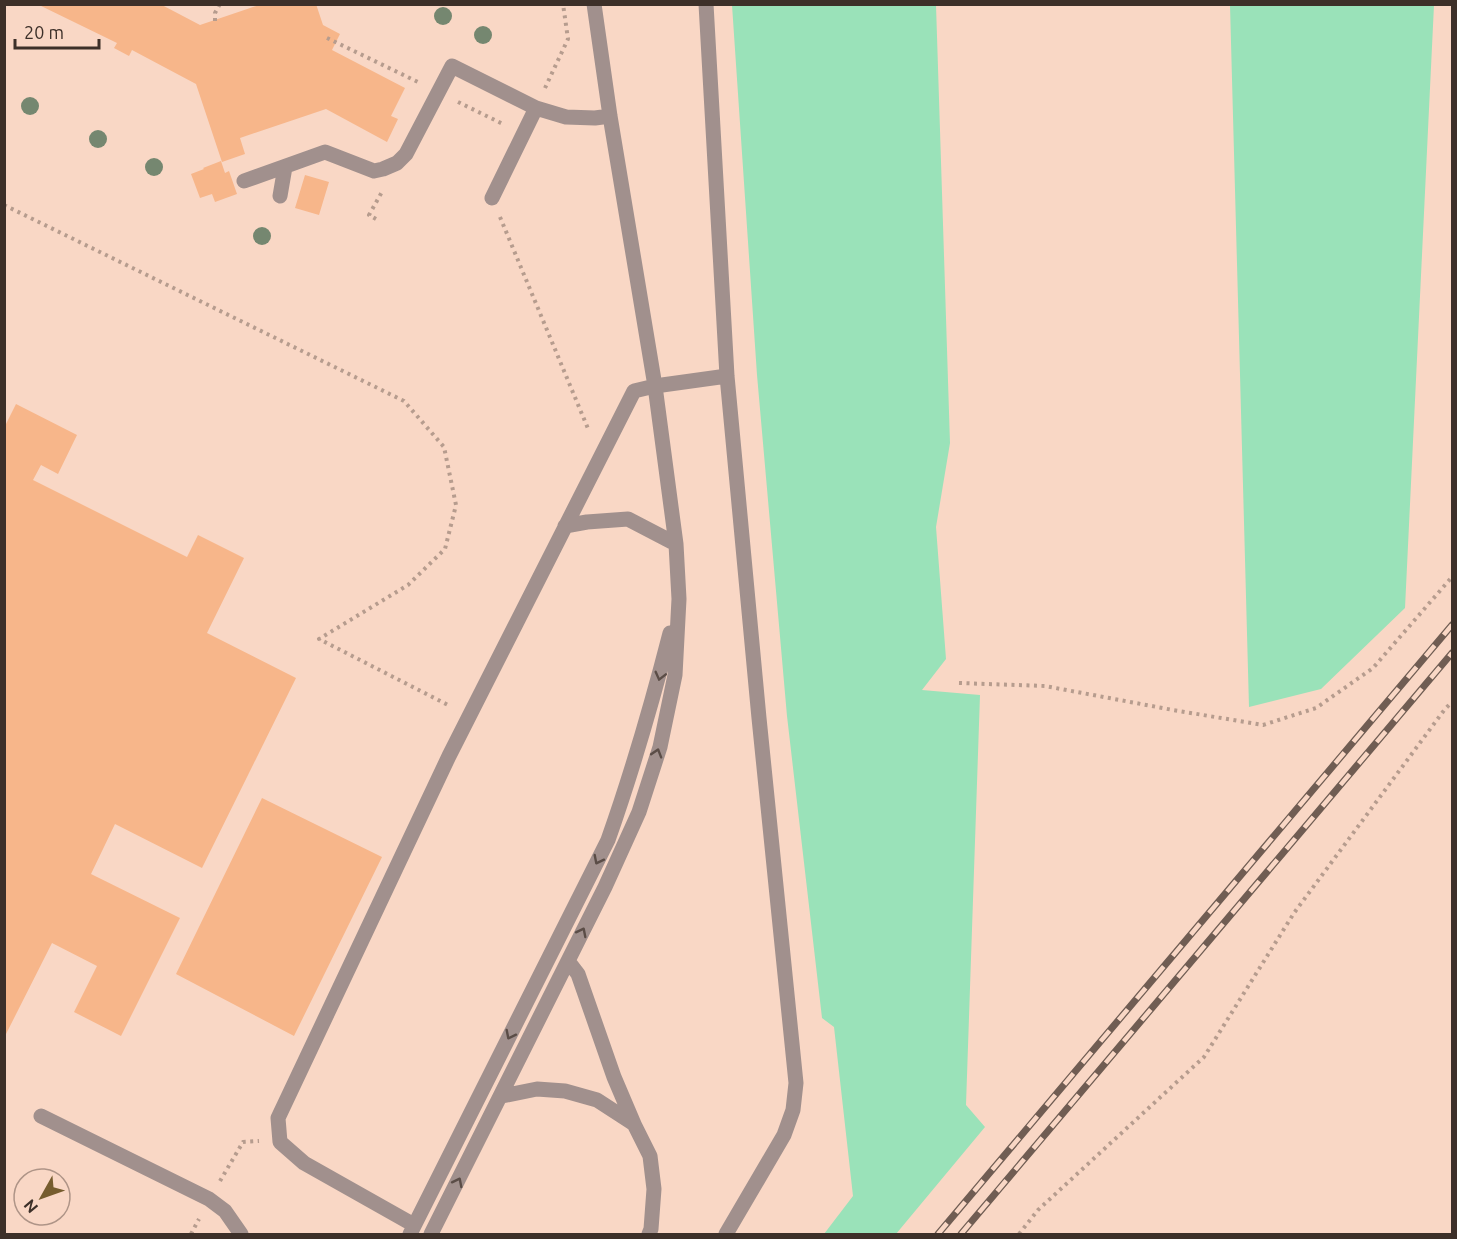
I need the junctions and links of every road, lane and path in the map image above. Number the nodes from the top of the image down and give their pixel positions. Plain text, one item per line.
1 (220, 4) edge
2 (563, 4) edge
3 (594, 4) edge
4 (706, 4) edge
5 (215, 21) dead end
6 (536, 108) junction
7 (610, 116) junction
8 (285, 166) junction
9 (244, 181) dead end
10 (280, 196) dead end
11 (492, 198) joint
12 (4, 205) edge
13 (727, 376) junction
14 (655, 386) junction
15 (600, 457) junction
16 (565, 526) junction
17 (676, 544) junction
18 (1452, 577) edge
19 (679, 598) junction
20 (959, 683) dead end
21 (1452, 702) edge
22 (469, 716) junction
23 (568, 961) junction
24 (502, 1096) junction
25 (40, 1116) dead end
26 (634, 1124) junction
27 (280, 1142) junction
28 (209, 1199) junction
29 (412, 1230) edge
30 (191, 1234) edge
31 (241, 1234) edge
32 (431, 1234) edge
33 (649, 1234) edge
34 (726, 1234) edge
35 (1019, 1234) edge

1 - 5 path
2 - 6 path
3 - 7 lane
4 - 13 lane
6 - 7 lane
6 - 8 lane
6 - 11 lane
7 - 14 lane
8 - 9 lane
8 - 10 lane
11 - 15 path
12 - 22 path
13 - 14 lane
13 - 34 lane
14 - 15 lane
14 - 17 lane
15 - 16 lane
16 - 17 lane
16 - 22 lane
17 - 19 lane
18 - 20 path
23 -> 19 lane
19 -> 29 lane
21 - 35 path
22 - 27 lane
23 - 24 lane
23 - 26 lane
24 - 26 lane
32 -> 24 lane
25 - 28 lane
26 - 33 lane
27 - 28 path
27 - 29 lane
28 - 30 path
28 - 31 lane

